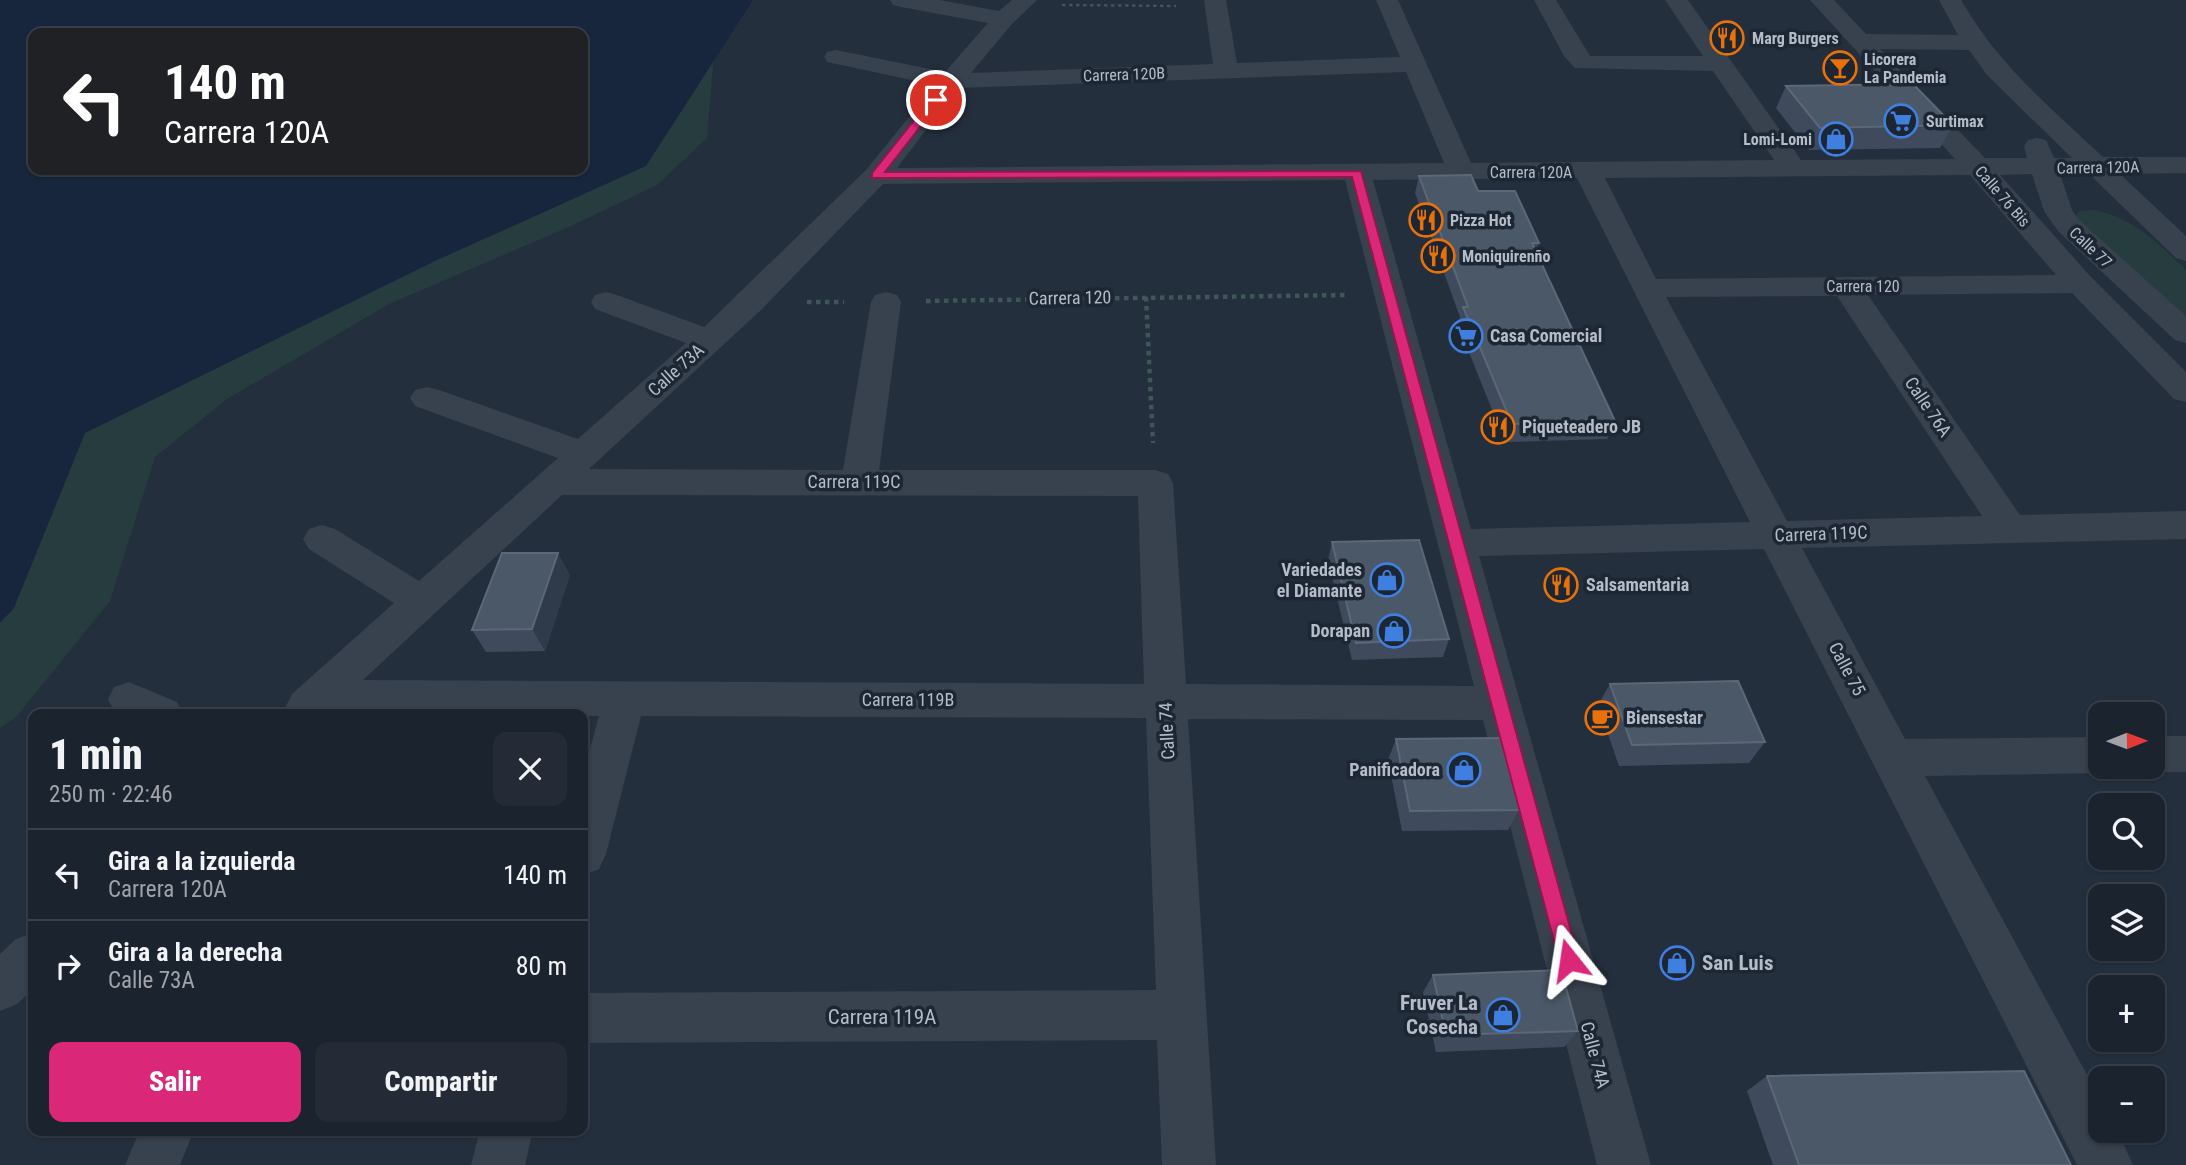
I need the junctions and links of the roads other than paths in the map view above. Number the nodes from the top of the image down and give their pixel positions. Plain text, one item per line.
1 (901, 0) edge
2 (1387, 0) edge
3 (1545, 0) edge
4 (1676, 0) edge
5 (1821, 0) edge
6 (1950, 0) edge
7 (1215, 3) edge
8 (1017, 8) edge
9 (1858, 41) junction
10 (1975, 43) junction
11 (836, 57) dead end
12 (1415, 64) junction
13 (1720, 64) junction
14 (1226, 69) junction
15 (951, 81) junction
16 (2020, 95) junction
17 (2186, 165) edge
18 (2045, 168) junction
19 (2096, 168) junction
20 (1980, 169) junction
21 (1794, 170) junction
22 (1588, 172) junction
23 (1462, 173) junction
24 (1357, 174) junction
25 (876, 176) junction
26 (2186, 252) edge
27 (2080, 284) junction
28 (1846, 286) junction
29 (1646, 288) junction
30 (606, 302) dead end
31 (886, 302) road end
32 (2120, 327) junction
33 (2183, 330) edge
34 (709, 340) junction
35 (2186, 391) edge
36 (427, 398) dead end
37 (584, 454) junction
38 (554, 482) junction
39 (859, 482) junction
40 (1155, 483) joint
41 (2186, 525) edge
42 (2009, 528) junction
43 (1777, 536) junction
44 (322, 539) dead end
45 (1456, 542) junction
46 (422, 602) junction
47 (625, 699) junction
48 (1166, 701) junction
49 (1499, 703) junction
50 (308, 706) edge
51 (361, 706) edge
52 (2088, 755) edge
53 (1893, 758) junction
54 (588, 836) edge
55 (1182, 1015) junction
56 (588, 1018) edge
57 (165, 1136) edge
58 (505, 1136) edge
59 (152, 1165) edge
60 (498, 1165) edge
61 (1189, 1165) edge
62 (1624, 1165) edge
63 (2106, 1165) edge

1 - 8 street
2 - 12 street
3 - 13 street
4 - 13 street
5 - 9 street, Calle 76 Bis
6 - 10 street, Calle 77
7 - 14 street
8 - 15 street, Calle 73A
9 - 10 street
9 - 20 street, Calle 76 Bis
10 - 16 street, Calle 77
11 - 15 street, Carrera 120B
12 - 14 street, Carrera 120B
12 - 23 street
13 - 21 street
14 - 15 street, Carrera 120B
15 - 25 street, Calle 73A
16 - 18 street, Calle 77
16 - 19 street, Calle 77
17 - 19 street, Carrera 120A
18 - 19 street, Carrera 120A
18 - 20 street, Carrera 120A
18 - 33 street, Calle 77
19 - 26 street, Calle 77
20 - 21 street, Carrera 120A
20 - 27 street, Calle 76 Bis
21 - 22 street, Carrera 120A
22 - 23 street, Carrera 120A
22 - 29 street, Calle 75
23 - 24 street, Carrera 120A
24 - 25 street, Carrera 120A
24 - 45 street, Calle 74A
25 - 34 street, Calle 73A
27 - 28 street, Carrera 120
27 - 32 street, Calle 76 Bis
28 - 29 street, Carrera 120
28 - 42 street, Calle 76A
29 - 43 street, Calle 75
30 - 34 street
31 - 39 street
32 - 33 street
32 - 35 street, Calle 76 Bis
34 - 37 street, Calle 73A
36 - 37 street
37 - 38 street, Calle 73A
38 - 39 street, Carrera 119C
38 - 46 street, Calle 73A
39 - 40 street, Carrera 119C
40 - 48 street, Calle 74
41 - 42 street, Carrera 119C
42 - 43 street, Carrera 119C
43 - 45 street, Carrera 119C
43 - 53 street, Calle 75
44 - 46 street
45 - 49 street, Calle 74A
46 - 50 street, Calle 73A
47 - 48 street, Carrera 119B
47 - 51 street, Carrera 119B
47 - 54 street
48 - 49 street, Carrera 119B
48 - 55 street, Calle 74
49 - 62 street, Calle 74A
50 - 51 street, Carrera 119B
52 - 53 street
53 - 63 street, Calle 75
55 - 56 street, Carrera 119A
55 - 61 street, Calle 74
57 - 59 street
58 - 60 street

